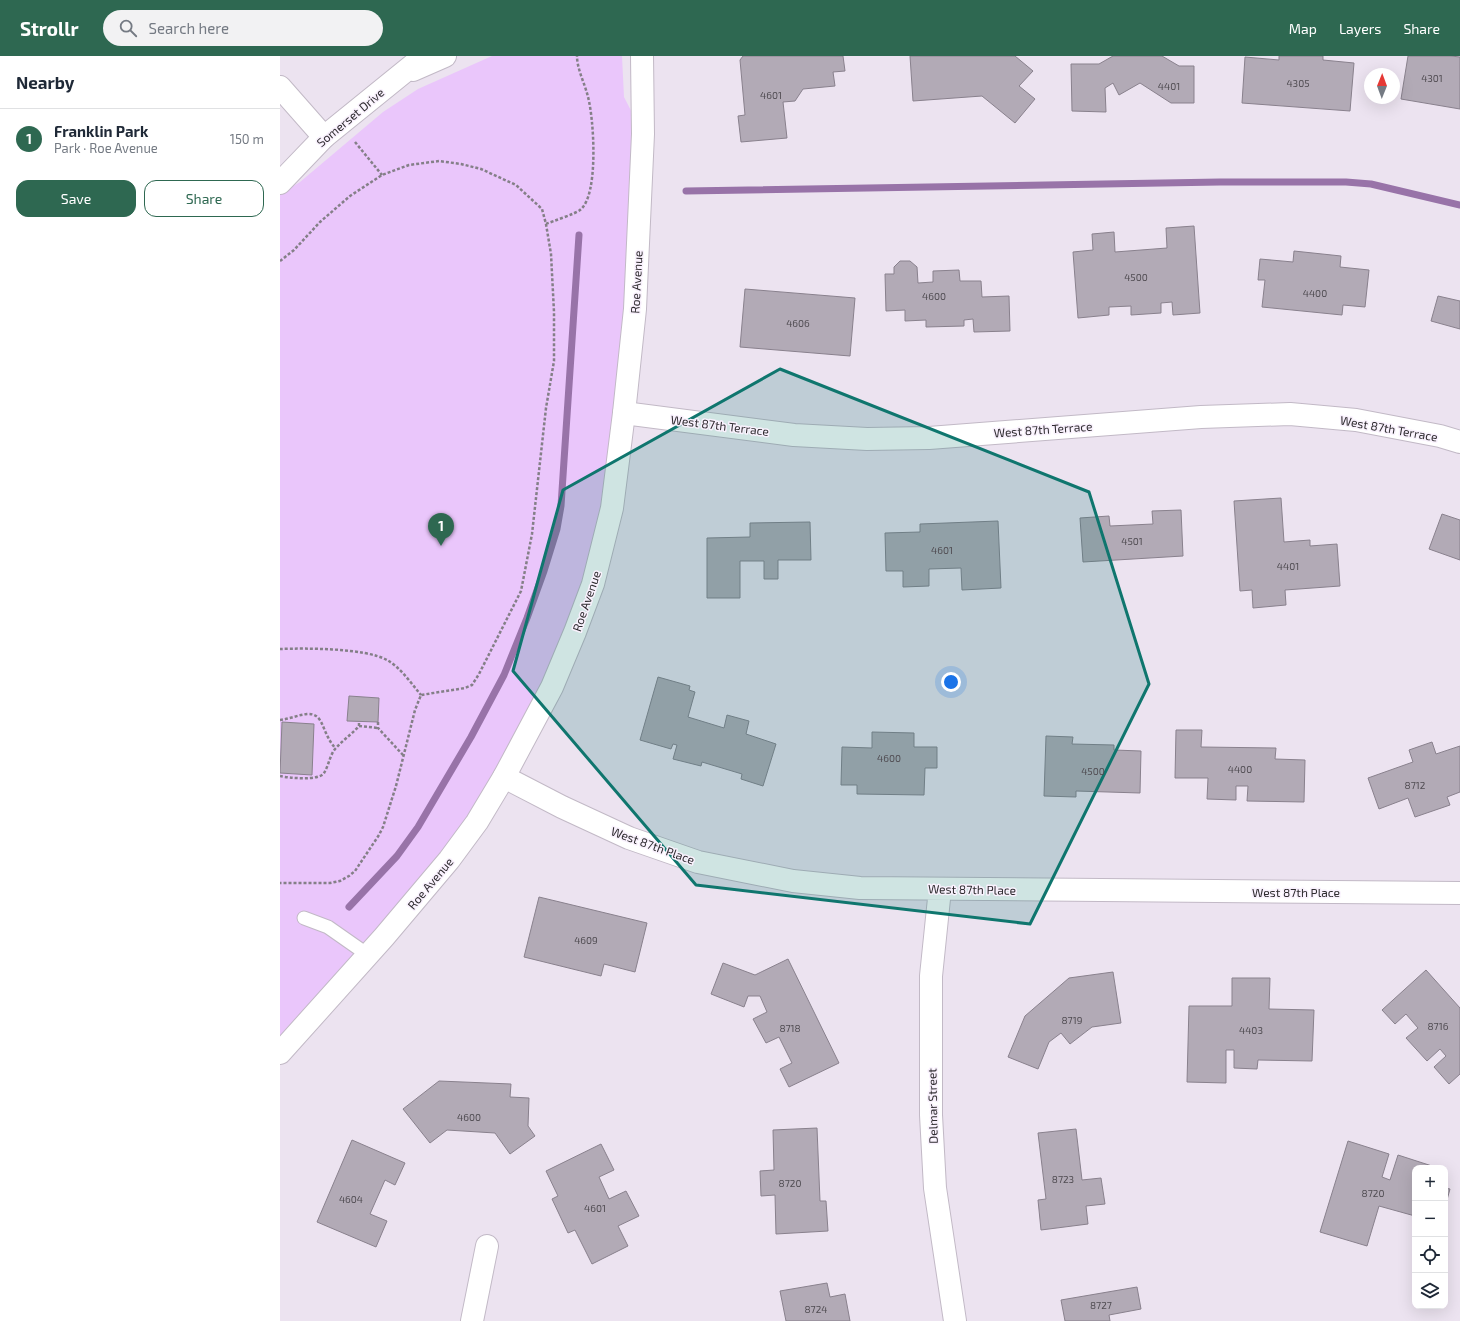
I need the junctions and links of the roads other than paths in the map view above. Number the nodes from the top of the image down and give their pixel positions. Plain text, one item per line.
1 (424, 56) edge
2 (445, 56) edge
3 (642, 56) edge
4 (400, 75) junction
5 (280, 87) edge
6 (324, 138) junction
7 (280, 182) edge
8 (624, 413) junction
9 (1460, 442) edge
10 (504, 777) junction
11 (940, 889) junction
12 (1460, 893) edge
13 (304, 918) dead end
14 (368, 955) junction
15 (280, 1053) edge
16 (487, 1246) dead end
17 (472, 1321) edge
18 (955, 1321) edge

1 - 4 street, Somerset Drive
2 - 4 street
3 - 8 street, Roe Avenue
4 - 6 street, Somerset Drive
5 - 6 street
6 - 7 street, Somerset Drive
8 - 9 street, West 87th Terrace
8 - 10 street, Roe Avenue
10 - 11 street, West 87th Place
10 - 14 street, Roe Avenue
11 - 12 street, West 87th Place
11 - 18 street, Delmar Street
13 - 14 lane
14 - 15 street, Roe Avenue
16 - 17 street

